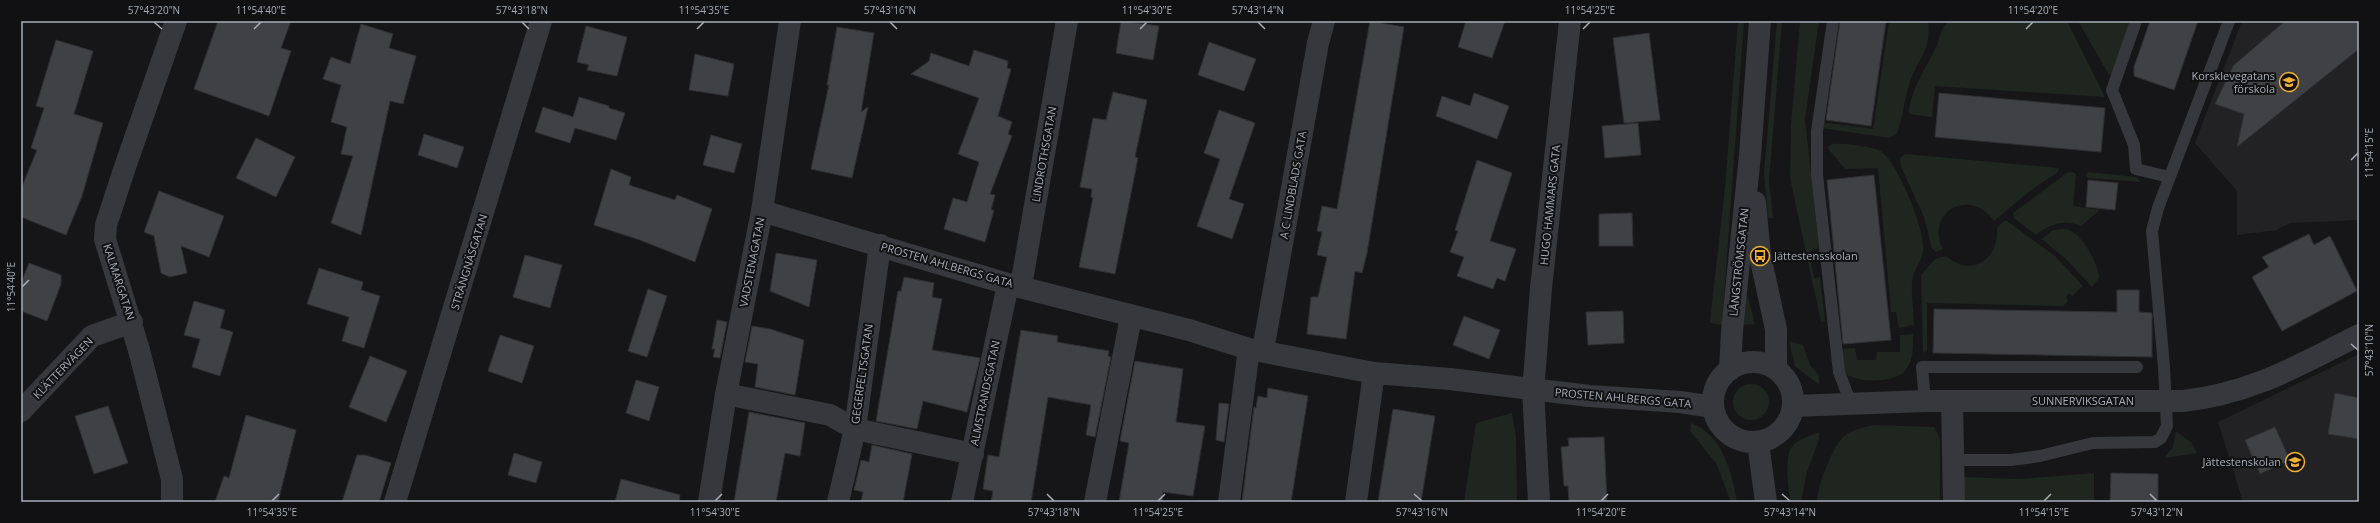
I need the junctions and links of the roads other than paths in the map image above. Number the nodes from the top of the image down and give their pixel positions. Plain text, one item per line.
1 (176, 21) edge
2 (541, 21) edge
3 (790, 21) edge
4 (1067, 21) edge
5 (1324, 21) edge
6 (1570, 21) edge
7 (1760, 21) edge
8 (1833, 21) edge
9 (2136, 21) edge
10 (2229, 21) edge
11 (1750, 155) junction
12 (2169, 177) junction
13 (762, 211) junction
14 (880, 245) junction
15 (1015, 285) junction
16 (1131, 317) junction
17 (132, 322) junction
18 (2359, 335) edge
19 (1256, 349) junction
20 (2137, 366) dead end
21 (1730, 370) junction
22 (1776, 370) junction
23 (1374, 373) junction
24 (1533, 388) junction
25 (726, 394) junction
26 (1925, 401) junction
27 (2165, 401) junction
28 (1952, 403) junction
29 (1851, 404) junction
30 (1794, 406) junction
31 (1713, 407) junction
32 (21, 411) edge
33 (855, 429) junction
34 (1758, 443) junction
35 (973, 454) junction
36 (1953, 460) junction
37 (401, 500) edge
38 (172, 502) edge
39 (709, 502) edge
40 (838, 502) edge
41 (962, 502) edge
42 (1095, 502) edge
43 (1229, 502) edge
44 (1356, 502) edge
45 (1539, 502) edge
46 (1766, 502) edge
47 (1954, 502) edge

1 - 17 street, KALMARGATAN
2 - 37 street, STRÄNGNÄSGATAN
3 - 13 street, VADSTENAGATAN
4 - 15 street, LINDROTHSGATAN
5 - 19 street, A C LINDBLADS GATA
6 - 24 street, HUGO HAMMARS GATA
7 - 11 street, LÅNGSTRÖMSGATAN
8 - 29 lane
9 - 12 lane
10 - 12 lane
11 - 21 street, LÅNGSTRÖMSGATAN
11 - 22 street, LÅNGSTRÖMSGATAN
12 - 27 lane
13 - 14 street, PROSTEN AHLBERGS GATA
13 - 25 street, VADSTENAGATAN
14 - 15 street, PROSTEN AHLBERGS GATA
14 - 33 street, GEGERFELTSGATAN
15 - 16 street, PROSTEN AHLBERGS GATA
15 - 35 street, ALMSTRANDSGATAN
16 - 19 street, PROSTEN AHLBERGS GATA
16 - 42 street
17 - 32 street, KLÄTTERVÄGEN
17 - 38 street, KALMARGATAN
18 - 27 street, SUNNERVIKSGATAN
19 - 23 street, PROSTEN AHLBERGS GATA
19 - 43 street
20 - 26 lane
21 - 22 street
21 - 31 street
22 - 30 street
23 - 24 street, PROSTEN AHLBERGS GATA
23 - 44 street
24 - 31 street, PROSTEN AHLBERGS GATA
24 - 45 street
25 - 33 street
25 - 39 street, VADSTENAGATAN
26 - 28 street, SUNNERVIKSGATAN
26 - 29 street, SUNNERVIKSGATAN
27 - 28 street, SUNNERVIKSGATAN
27 - 36 lane
28 - 36 street
29 - 30 street, SUNNERVIKSGATAN
30 - 34 street
31 - 34 street
33 - 35 street
33 - 40 street, GEGERFELTSGATAN
34 - 46 street
35 - 41 street, ALMSTRANDSGATAN
36 - 47 street

